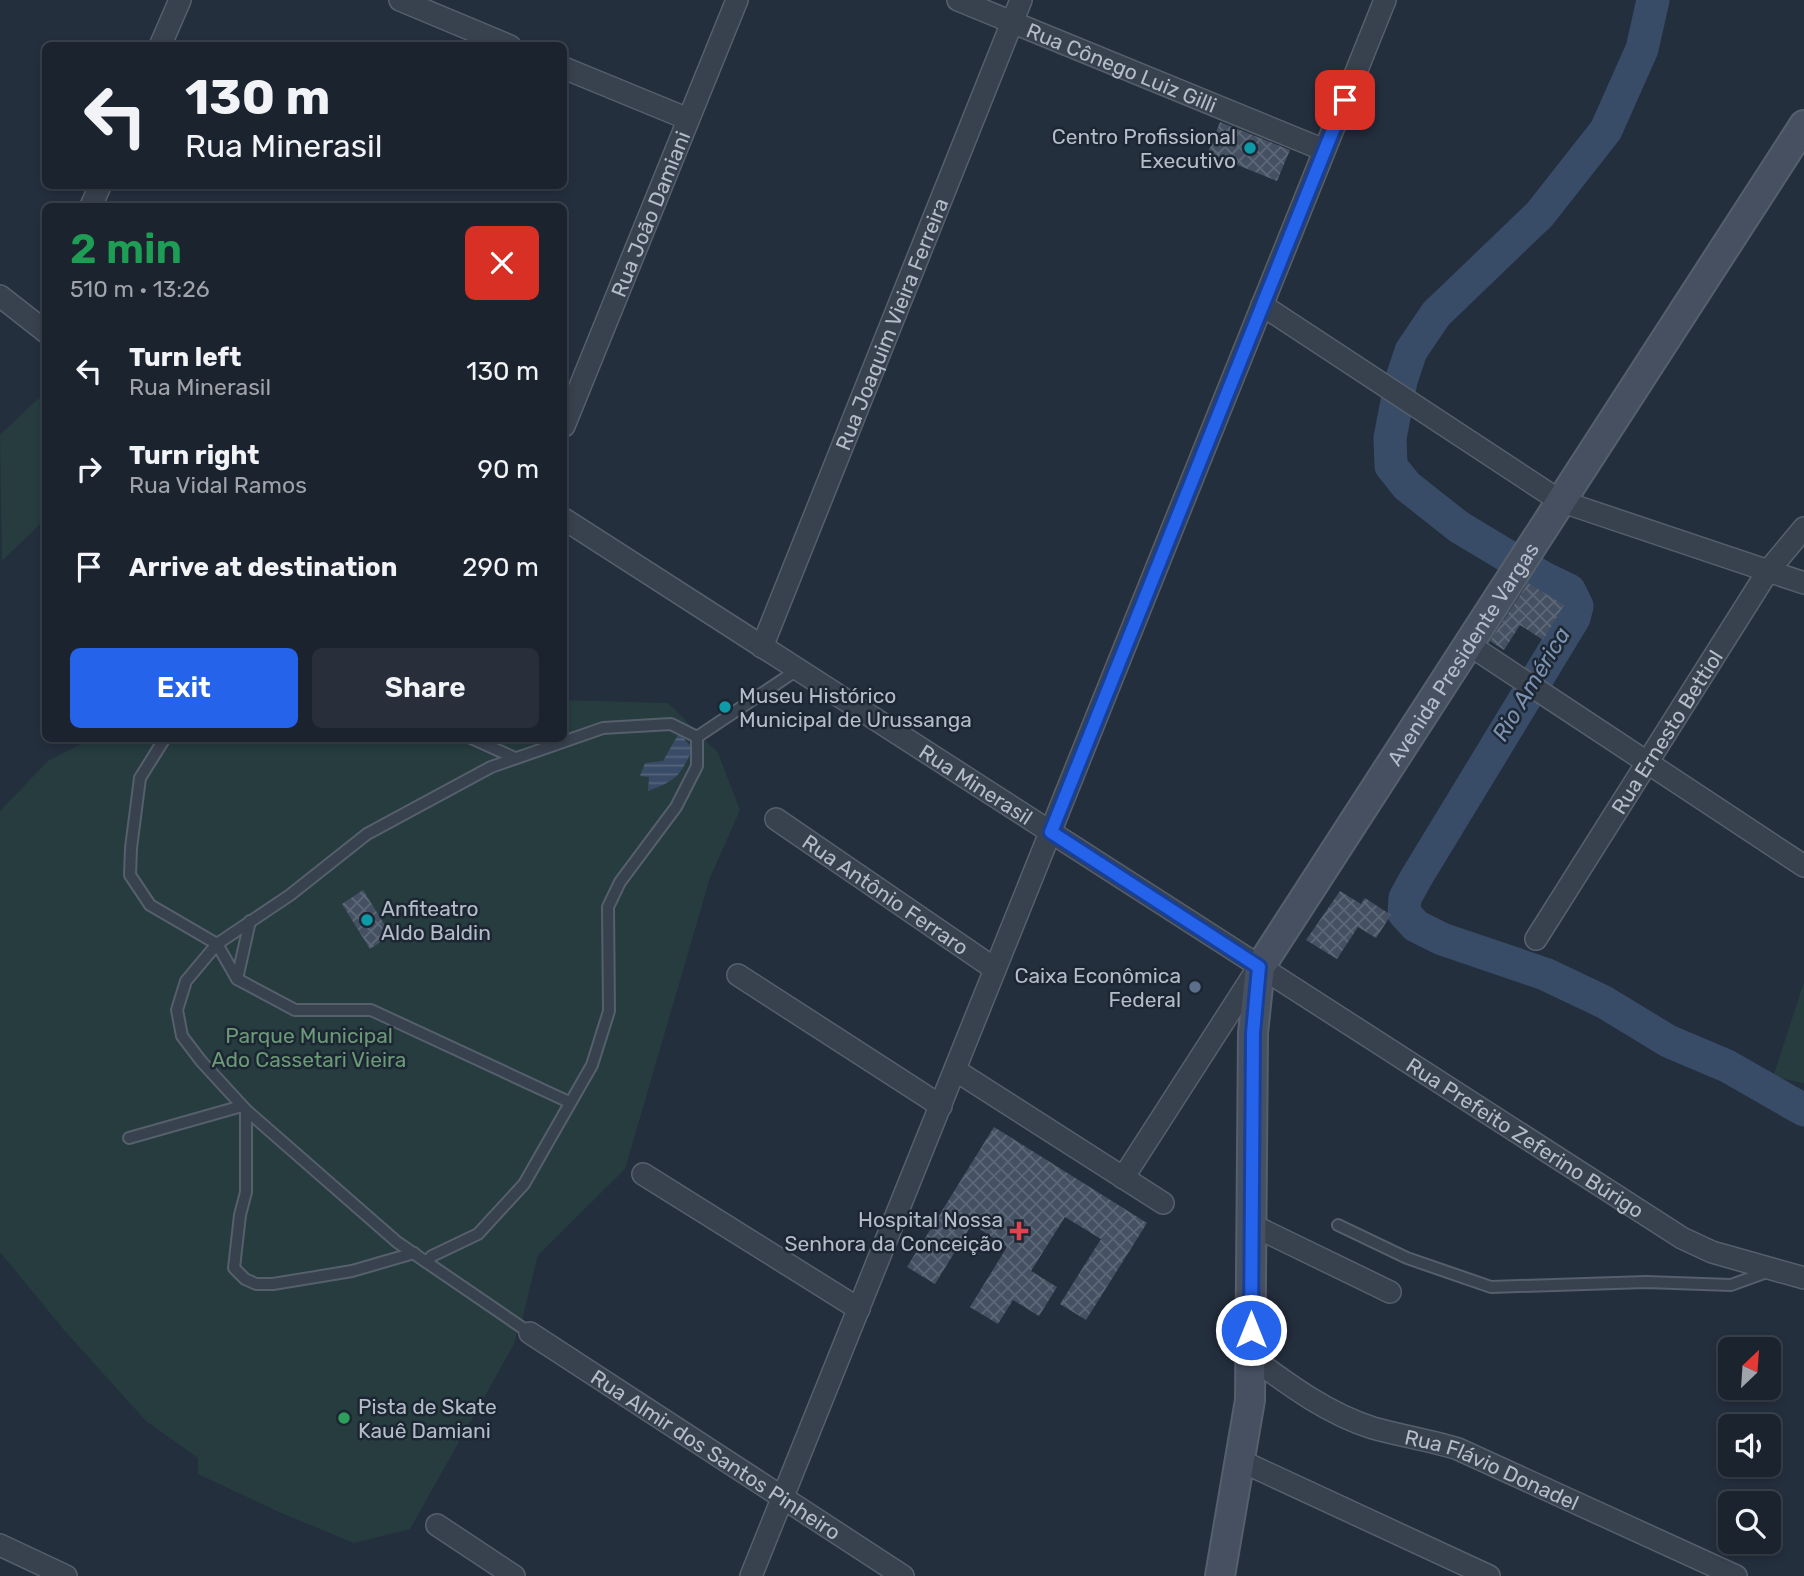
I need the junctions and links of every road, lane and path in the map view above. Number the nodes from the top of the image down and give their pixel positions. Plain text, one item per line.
1 (180, 0) edge
2 (400, 0) edge
3 (737, 0) edge
4 (958, 0) edge
5 (1021, 0) edge
6 (1385, 0) edge
7 (1012, 22) junction
8 (162, 42) edge
9 (500, 42) edge
10 (567, 69) edge
11 (688, 119) junction
12 (1803, 127) edge
13 (1324, 150) junction
14 (0, 296) edge
15 (1262, 305) junction
16 (42, 322) edge
17 (567, 419) edge
18 (1560, 501) junction
19 (567, 521) edge
20 (1804, 528) edge
21 (1769, 571) junction
22 (1804, 583) edge
23 (1468, 644) junction
24 (762, 647) junction
25 (797, 670) junction
26 (697, 737) junction
27 (567, 740) edge
28 (162, 742) edge
29 (480, 742) edge
30 (562, 742) edge
31 (515, 758) junction
32 (1647, 762) junction
33 (776, 819) dead end
34 (1051, 832) junction
35 (1804, 866) edge
36 (250, 922) junction
37 (1536, 939) dead end
38 (217, 944) junction
39 (1259, 967) junction
40 (995, 970) junction
41 (738, 975) dead end
42 (237, 979) junction
43 (955, 1070) junction
44 (569, 1102) junction
45 (941, 1106) junction
46 (244, 1108) junction
47 (129, 1138) dead end
48 (643, 1174) dead end
49 (1124, 1178) junction
50 (1163, 1203) dead end
51 (1252, 1225) junction
52 (1338, 1225) dead end
53 (414, 1253) junction
54 (426, 1262) junction
55 (1773, 1269) junction
56 (1804, 1278) edge
57 (1390, 1292) dead end
58 (859, 1309) junction
59 (530, 1333) joint
60 (1251, 1357) junction
61 (1241, 1461) junction
62 (783, 1498) junction
63 (437, 1525) dead end
64 (0, 1545) edge
65 (66, 1576) edge
66 (514, 1576) edge
67 (751, 1576) edge
68 (903, 1576) edge
69 (1220, 1576) edge
70 (1489, 1576) edge
71 (1737, 1576) edge

1 - 8 street
2 - 9 street
3 - 11 street, Rua João Damiani
4 - 7 street, Rua Cônego Luiz Gilli
5 - 7 street, Rua Joaquim Vieira Ferreira
6 - 13 street
7 - 13 street, Rua Cônego Luiz Gilli
7 - 24 street, Rua Joaquim Vieira Ferreira
10 - 11 street
11 - 17 street, Rua João Damiani
12 - 18 street, Avenida Presidente Vargas
13 - 15 street
14 - 16 street
15 - 18 street
15 - 34 street
18 - 21 street
18 - 23 street, Avenida Presidente Vargas
19 - 24 street, Rua Minerasil
20 - 21 street, Rua Ernesto Bettiol
21 - 22 street
21 - 32 street, Rua Ernesto Bettiol
23 - 32 street
23 - 39 street, Avenida Presidente Vargas
24 - 25 street, Rua Minerasil
25 - 26 lane
25 - 34 street, Rua Minerasil
26 - 27 lane
26 - 44 lane
28 - 38 lane
29 - 31 lane
30 - 31 lane
31 - 36 lane
32 - 35 street
32 - 37 street, Rua Ernesto Bettiol
33 - 40 street, Rua Antônio Ferraro
34 - 39 street, Rua Minerasil
34 - 40 street
36 - 38 lane
36 - 42 lane
38 - 42 lane
38 - 46 lane
39 - 49 street, Avenida Presidente Vargas
39 - 51 street
39 - 55 street, Rua Prefeito Zeferino Búrigo
40 - 43 street
41 - 45 street
42 - 44 lane
43 - 45 street
43 - 49 street
44 - 54 lane
45 - 58 street
46 - 47 lane
46 - 53 lane
46 - 53 lane
48 - 58 street
49 - 50 street
51 - 57 street
51 - 60 street
52 - 55 lane
53 - 54 lane
54 - 59 lane
55 - 56 street, Rua Prefeito Zeferino Búrigo
58 - 62 street
59 - 62 street, Rua Almir dos Santos Pinheiro
60 - 61 street
60 - 71 street, Rua Flávio Donadel
61 - 69 street
61 - 70 street
62 - 67 street
62 - 68 street, Rua Almir dos Santos Pinheiro
63 - 66 street
64 - 65 street

